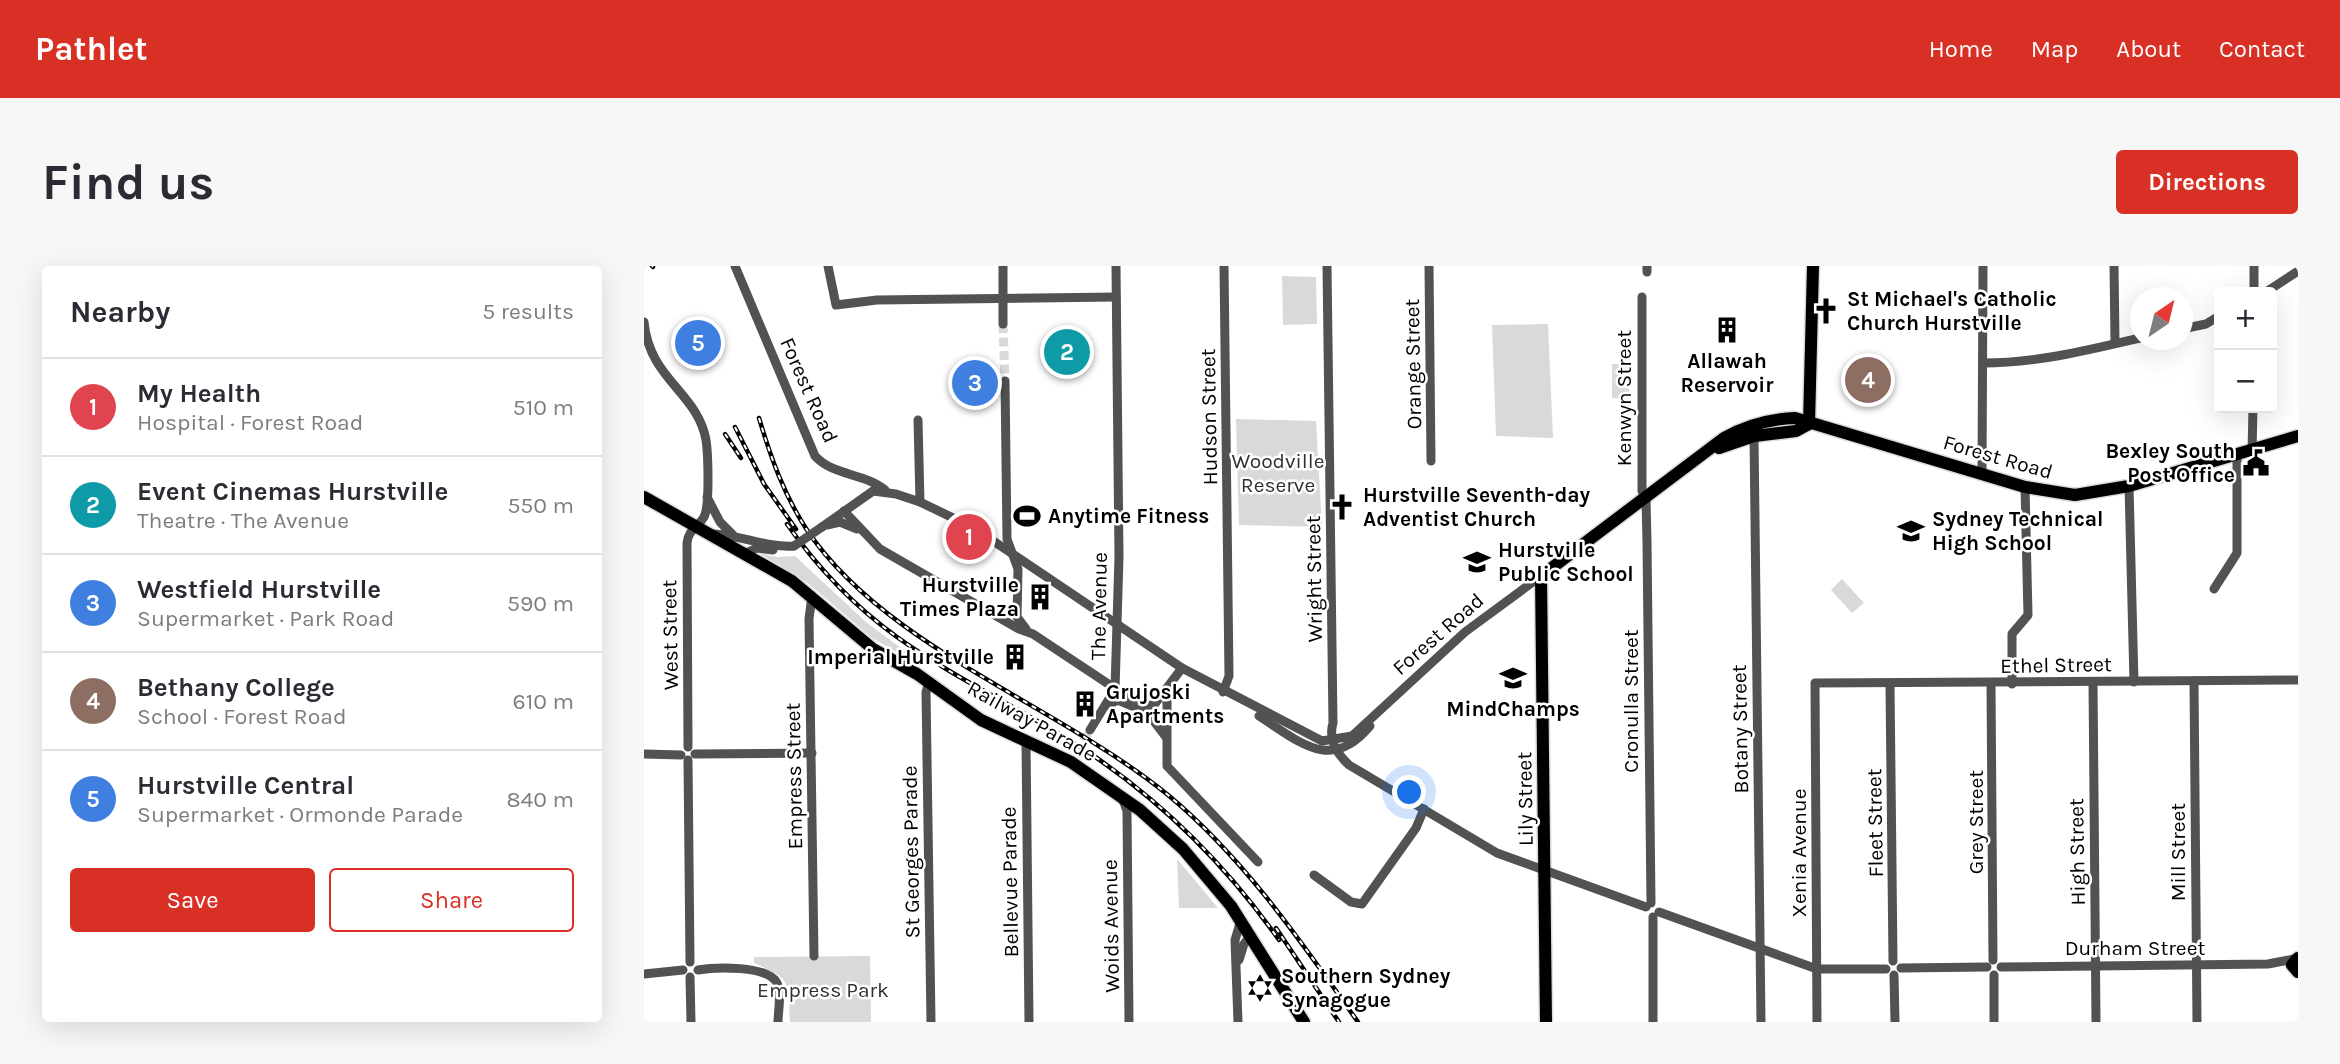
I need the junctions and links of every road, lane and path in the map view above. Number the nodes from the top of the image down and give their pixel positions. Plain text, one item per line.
1 (735, 266) edge
2 (828, 266) edge
3 (1003, 266) edge
4 (1116, 266) edge
5 (1224, 266) edge
6 (1327, 266) edge
7 (1429, 266) edge
8 (1813, 266) edge
9 (1983, 266) edge
10 (2115, 266) edge
11 (2254, 266) edge
12 (2298, 271) edge
13 (2254, 287) edge
14 (2274, 287) edge
15 (1642, 297) dead end
16 (1003, 298) junction
17 (1116, 298) junction
18 (2214, 319) edge
19 (644, 322) edge
20 (1003, 324) tunnel mouth
21 (2193, 327) edge
22 (2130, 339) edge
23 (2115, 341) junction
24 (647, 354) edge
25 (1983, 363) junction
26 (1005, 381) tunnel mouth
27 (2253, 413) edge
28 (918, 420) dead end
29 (1809, 424) junction
30 (1754, 436) junction
31 (2298, 436) edge
32 (2298, 449) edge
33 (1709, 451) junction
34 (2252, 452) junction
35 (2237, 456) junction
36 (1431, 461) dead end
37 (1982, 474) junction
38 (2129, 486) junction
39 (2025, 487) junction
40 (886, 491) junction
41 (644, 497) edge
42 (707, 497) junction
43 (1646, 499) junction
44 (920, 502) junction
45 (844, 511) junction
46 (695, 526) junction
47 (822, 527) junction
48 (860, 530) junction
49 (711, 534) junction
50 (733, 535) junction
51 (794, 546) junction
52 (746, 553) junction
53 (1012, 553) junction
54 (1541, 576) junction
55 (2214, 589) dead end
56 (812, 596) junction
57 (1117, 625) junction
58 (1033, 634) junction
59 (1115, 667) junction
60 (1182, 668) junction
61 (1091, 673) junction
62 (1196, 676) junction
63 (2298, 680) edge
64 (2194, 681) junction
65 (929, 682) junction
66 (2093, 682) junction
67 (2134, 682) junction
68 (1815, 683) joint
69 (1991, 684) junction
70 (2012, 684) junction
71 (1890, 685) junction
72 (1169, 686) junction
73 (1115, 689) junction
74 (1223, 692) junction
75 (1395, 697) junction
76 (1143, 707) junction
77 (1104, 708) junction
78 (1168, 714) junction
79 (1153, 719) junction
80 (1090, 730) tunnel mouth
81 (1166, 737) junction
82 (1337, 740) junction
83 (1026, 741) junction
84 (1341, 750) junction
85 (811, 753) junction
86 (644, 754) edge
87 (688, 754) junction
88 (1122, 796) junction
89 (1424, 809) junction
90 (1140, 810) junction
91 (1127, 830) junction
92 (1258, 862) dead end
93 (1544, 870) junction
94 (1314, 875) dead end
95 (1648, 905) junction
96 (1656, 914) junction
97 (1241, 920) junction
98 (1251, 935) junction
99 (1761, 949) junction
100 (814, 956) dead end
101 (1893, 961) junction
102 (1990, 964) junction
103 (1238, 965) junction
104 (2296, 965) edge
105 (2096, 966) junction
106 (2197, 966) junction
107 (2001, 967) junction
108 (1901, 968) junction
109 (1817, 969) junction
110 (690, 972) junction
111 (1890, 972) junction
112 (644, 974) edge
113 (1994, 975) junction
114 (691, 1022) edge
115 (778, 1022) edge
116 (931, 1022) edge
117 (1030, 1022) edge
118 (1129, 1022) edge
119 (1238, 1022) edge
120 (1304, 1022) edge
121 (1546, 1022) edge
122 (1653, 1022) edge
123 (1761, 1022) edge
124 (1818, 1022) edge
125 (1895, 1022) edge
126 (1994, 1022) edge
127 (2096, 1022) edge
128 (2197, 1022) edge

1 - 40 street, Forest Road
2 - 16 street
3 - 16 street
4 - 17 street, The Avenue
5 - 74 street, Hudson Street
6 - 82 street, Wright Street
7 - 36 street, Orange Street
8 - 29 main road
9 - 25 street
10 - 23 street
11 - 13 street
12 - 14 street
15 - 43 street, Kenwyn Street
16 - 17 street
16 - 20 street
17 - 57 street, The Avenue
18 - 21 street
19 - 24 street
22 - 23 street
23 - 25 street
24 - 42 street
25 - 37 street
26 - 53 street
27 - 34 street
28 - 44 street
29 - 30 main road, Forest Road
29 - 33 main road, Forest Road
29 - 37 main road, Forest Road
30 - 33 main road, Forest Road
30 - 99 street, Botany Street
31 - 32 main road
31 - 34 main road, Forest Road
33 - 43 main road, Forest Road
34 - 35 main road, Forest Road
35 - 38 main road, Forest Road
35 - 55 street
37 - 39 main road, Forest Road
38 - 39 main road, Forest Road
38 - 67 street
39 - 70 street
40 - 44 street, Forest Road
40 - 45 street
41 - 46 main road, Railway Parade
42 - 46 street, West Street
42 - 50 street
43 - 54 main road, Forest Road
43 - 95 street, Cronulla Street
44 - 53 street, Forest Road
45 - 47 street
45 - 48 street
46 - 49 main road, Railway Parade
46 - 87 street, West Street
47 - 48 street
47 - 51 street, bridge
48 - 58 street
49 - 50 street
49 - 52 main road, Railway Parade
50 - 51 street
51 - 52 street
52 - 56 main road, Railway Parade
53 - 57 street, Forest Road
53 - 58 street
54 - 75 street, Forest Road
54 - 93 main road, Lily Street
56 - 65 main road, Railway Parade
56 - 85 street, Empress Street
57 - 59 street, The Avenue
57 - 60 street, Forest Road
58 - 61 street
59 - 61 street
59 - 73 street, The Avenue
60 - 62 street, Forest Road
60 - 72 street
61 - 73 street
61 - 77 street
62 - 72 street
62 - 74 street, Forest Road
63 - 64 street, Ethel Street
64 - 67 street, Ethel Street
64 - 106 street, Mill Street
65 - 83 main road, Railway Parade
65 - 116 street, St Georges Parade
66 - 67 street, Ethel Street
66 - 70 street, Ethel Street
66 - 105 street, High Street
68 - 71 street, Ethel Street
68 - 109 street, Xenia Avenue
69 - 70 street, Ethel Street
69 - 71 street, Ethel Street
69 - 102 street, Grey Street
71 - 101 street, Fleet Street
72 - 76 street
72 - 78 street
73 - 76 street
73 - 77 street, The Avenue
74 - 82 street, Forest Road
74 - 84 street, Forest Road
75 - 82 street, Forest Road
75 - 84 street, Forest Road
76 - 77 street
76 - 79 street
77 - 80 street, The Avenue
78 - 79 street
78 - 81 street
79 - 81 street
81 - 92 street
82 - 84 street
83 - 88 main road, Railway Parade
83 - 117 street, Bellevue Parade
84 - 89 street
85 - 87 street
85 - 100 street, Empress Street
86 - 87 street
87 - 110 street, West Street
88 - 90 main road, Railway Parade
88 - 91 street, Woids Avenue
89 - 93 street
89 - 94 street
90 - 91 street, Woids Avenue
90 - 97 main road, Railway Parade
91 - 118 street, Woids Avenue
93 - 95 street
93 - 121 main road, Lily Street
95 - 96 street
96 - 99 street
96 - 122 street
97 - 98 main road, Railway Parade
97 - 103 street
98 - 103 street
98 - 120 main road, Railway Parade
99 - 109 street
99 - 123 street, Botany Street
101 - 108 street
101 - 111 street
102 - 107 street
102 - 108 street
102 - 113 street
103 - 119 street
104 - 106 street, Durham Street
105 - 106 street, Durham Street
105 - 107 street, Durham Street
105 - 127 street, High Street
106 - 128 street, Mill Street
107 - 113 street
108 - 111 street
109 - 111 street
109 - 124 street, Xenia Avenue
110 - 112 street
110 - 114 street
110 - 115 street
111 - 125 street
113 - 126 street

